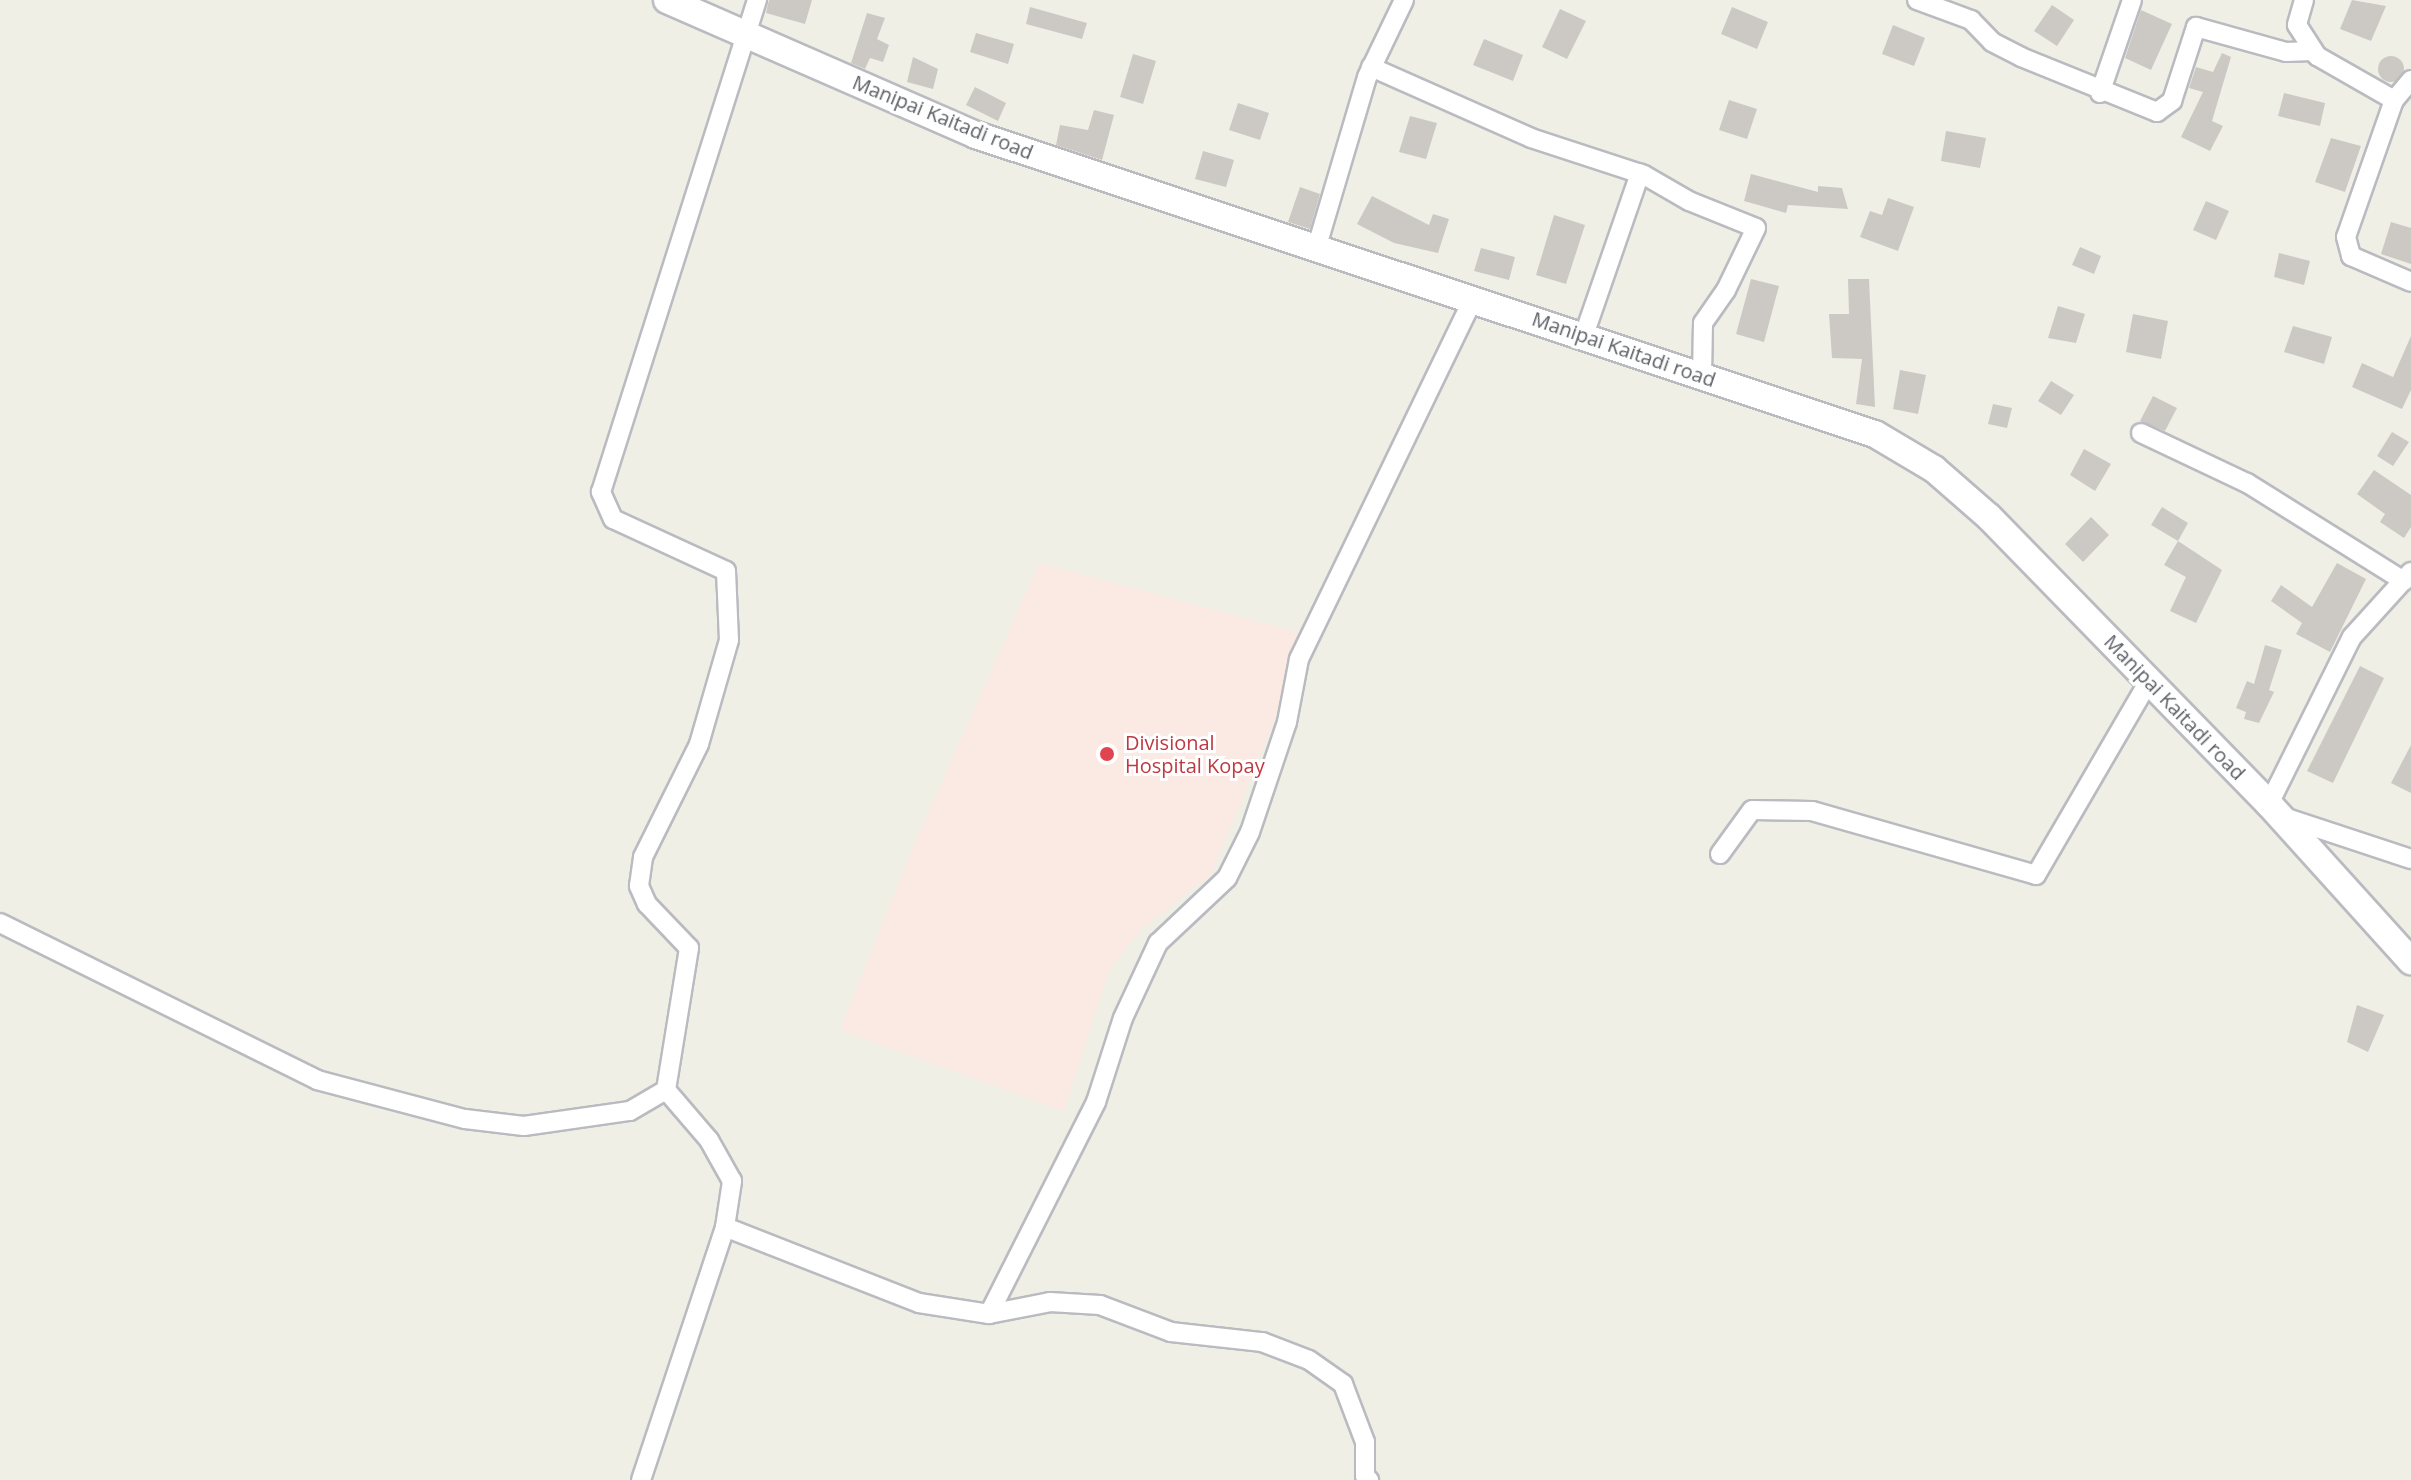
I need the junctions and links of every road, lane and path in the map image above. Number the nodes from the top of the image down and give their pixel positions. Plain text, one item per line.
1 (667, 0) edge
2 (757, 0) edge
3 (1404, 0) edge
4 (1917, 0) edge
5 (2132, 0) edge
6 (2304, 0) edge
7 (743, 33) junction
8 (2312, 51) junction
9 (1371, 67) junction
10 (2411, 80) edge
11 (2100, 93) junction
12 (2394, 100) junction
13 (1640, 173) junction
14 (1317, 246) junction
15 (2411, 282) edge
16 (1474, 297) junction
17 (1584, 335) junction
18 (1702, 375) junction
19 (2141, 433) dead end
20 (2408, 576) edge
21 (2149, 681) junction
22 (2275, 810) junction
23 (1720, 854) dead end
24 (2411, 859) edge
25 (0, 923) edge
26 (2411, 961) edge
27 (666, 1090) junction
28 (725, 1227) junction
29 (989, 1314) junction
30 (1366, 1479) edge
31 (641, 1480) edge

1 - 7 main road, Manipai Kaitadi road
2 - 7 street
3 - 9 street
4 - 11 street
5 - 11 street
6 - 8 street
7 - 14 main road, Manipai Kaitadi road
7 - 27 street
8 - 11 street
8 - 12 street
9 - 13 street
9 - 14 street
10 - 12 street
12 - 15 street
13 - 17 street
13 - 18 street
14 - 16 main road, Manipai Kaitadi road
16 - 17 main road, Manipai Kaitadi road
16 - 29 street
17 - 18 main road, Manipai Kaitadi road
18 - 21 main road, Manipai Kaitadi road
19 - 20 street
20 - 22 street
21 - 22 main road, Manipai Kaitadi road
21 - 23 street
22 - 24 street
22 - 26 main road, Manipai Kaitadi road
25 - 27 street
27 - 28 street
28 - 29 street
28 - 31 street
29 - 30 street

